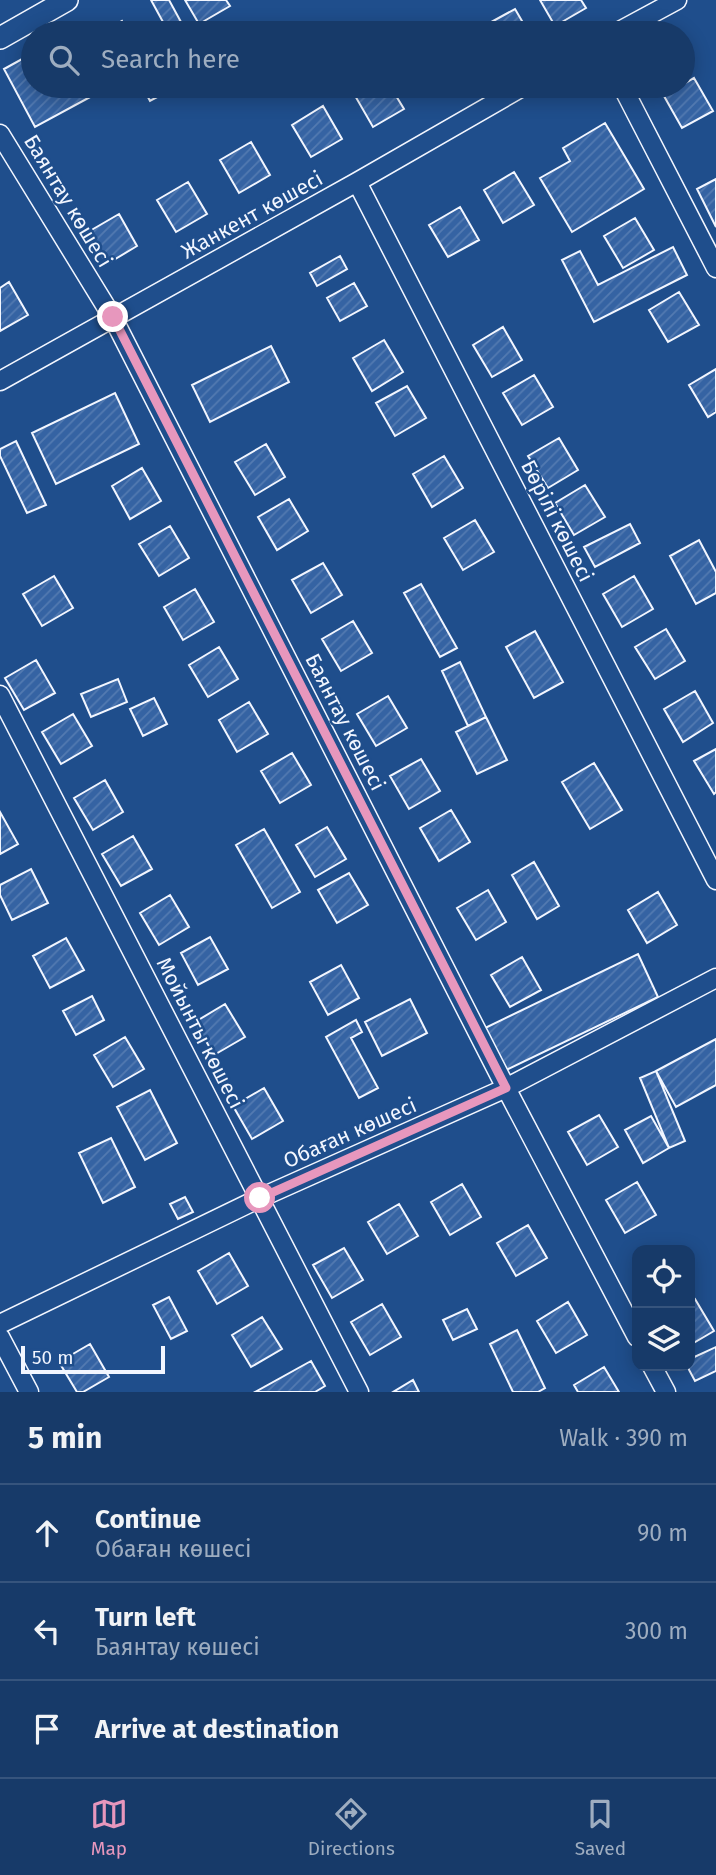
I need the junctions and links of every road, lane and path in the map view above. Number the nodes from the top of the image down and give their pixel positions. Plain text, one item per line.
1 (67, 0) edge
2 (677, 0) edge
3 (30, 21) edge
4 (638, 21) edge
5 (21, 26) edge
6 (0, 38) edge
7 (503, 98) edge
8 (628, 98) edge
9 (0, 134) edge
10 (357, 183) junction
11 (716, 268) edge
12 (113, 317) junction
13 (0, 381) edge
14 (0, 695) edge
15 (716, 880) edge
16 (716, 978) edge
17 (506, 1088) junction
18 (260, 1198) junction
19 (0, 1324) edge
20 (632, 1327) edge
21 (0, 1337) edge
22 (655, 1371) edge
23 (29, 1392) edge
24 (359, 1392) edge
25 (666, 1392) edge

1 - 3 street
2 - 4 street
5 - 6 street
7 - 10 street, Жанкент көшесі
8 - 11 street
9 - 12 street, Баянтау көшесі
10 - 12 street, Жанкент көшесі
10 - 15 street, Бөрілі көшесі
12 - 13 street, Жанкент көшесі
12 - 17 street, Баянтау көшесі
14 - 18 street, Мойынты көшесі
16 - 17 street, Обаған көшесі
17 - 18 street, Обаған көшесі
17 - 20 street, Баянтау көшесі
18 - 19 street, Обаған көшесі
18 - 24 street, Мойынты көшесі
21 - 23 street
22 - 25 street

